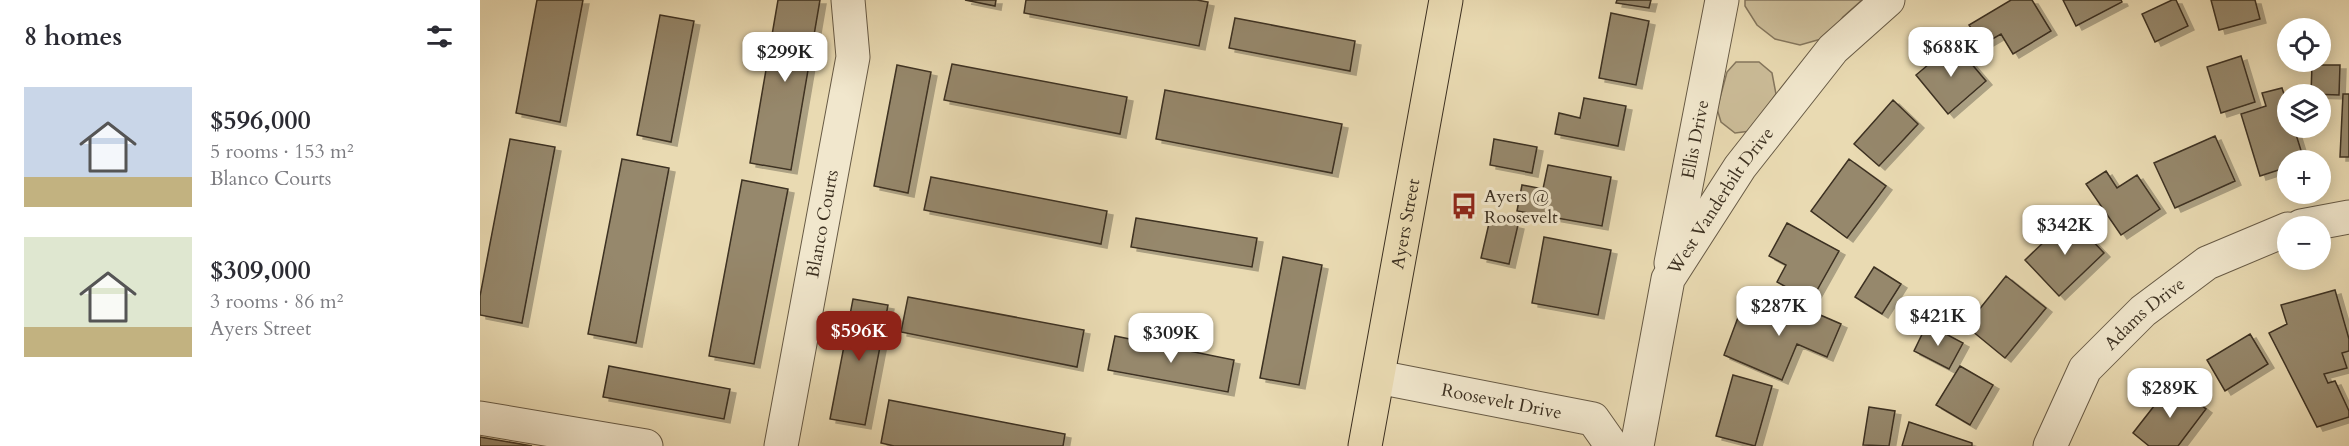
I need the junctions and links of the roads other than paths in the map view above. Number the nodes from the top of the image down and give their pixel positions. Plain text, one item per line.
1 (848, 0) edge
2 (1446, 0) edge
3 (1722, 0) edge
4 (1888, 0) edge
5 (2349, 217) edge
6 (2331, 220) edge
7 (2277, 234) edge
8 (1668, 279) junction
9 (1378, 377) junction
10 (480, 418) edge
11 (636, 445) edge
12 (781, 446) edge
13 (1365, 446) edge
14 (1612, 446) edge
15 (1637, 446) edge
16 (2050, 446) edge

1 - 12 street, Blanco Courts
2 - 9 main road, Ayers Street
3 - 8 street, Ellis Drive
4 - 8 street, West Vanderbilt Drive
5 - 6 street
7 - 16 street, Adams Drive
8 - 15 street, West Vanderbilt Drive
9 - 13 main road, Ayers Street
9 - 14 street, Roosevelt Drive
10 - 11 street

